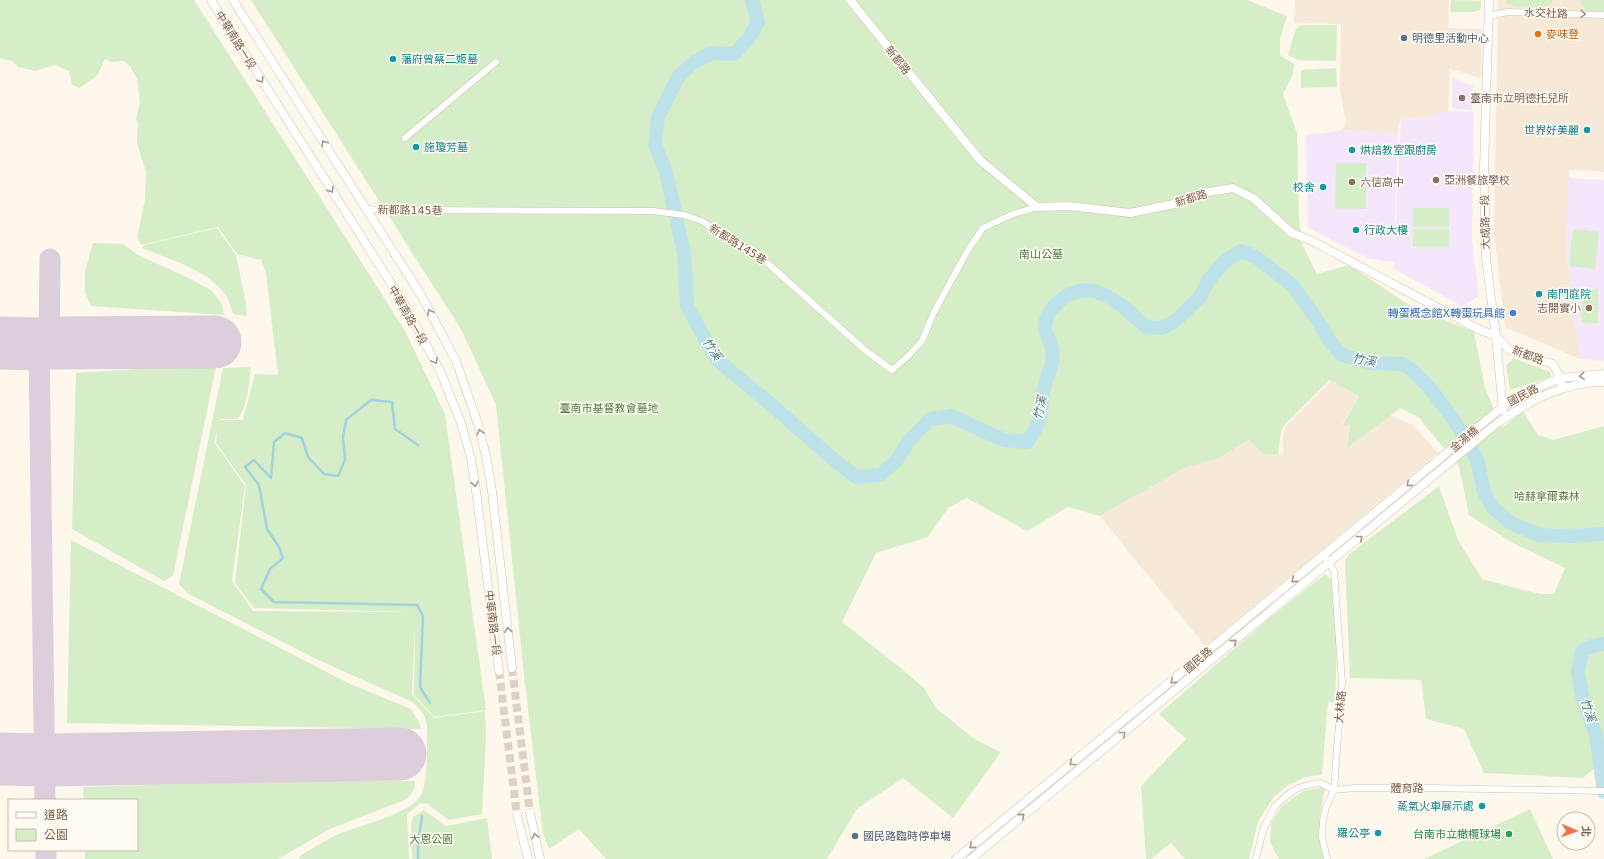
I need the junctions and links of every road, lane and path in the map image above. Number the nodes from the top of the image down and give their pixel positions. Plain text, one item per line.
1 (211, 0) edge
2 (233, 0) edge
3 (850, 0) edge
4 (1489, 0) edge
5 (1604, 15) edge
6 (1488, 16) junction
7 (496, 62) dead end
8 (405, 138) dead end
9 (1037, 207) junction
10 (366, 209) junction
11 (1496, 336) junction
12 (1604, 374) edge
13 (1560, 378) junction
14 (1604, 382) edge
15 (1563, 388) junction
16 (1502, 406) junction
17 (1489, 418) joint
18 (1503, 420) junction
19 (1493, 427) joint
20 (1439, 459) joint
21 (1446, 466) joint
22 (1324, 555) junction
23 (1330, 563) junction
24 (512, 668) tunnel mouth
25 (499, 671) tunnel mouth
26 (1334, 790) junction
27 (1604, 791) edge
28 (530, 813) tunnel mouth
29 (517, 815) tunnel mouth
30 (528, 859) edge
31 (540, 859) edge
32 (956, 859) edge
33 (971, 859) edge
34 (1256, 859) edge
35 (1327, 859) edge

1 -> 25 street, 中華南路一段
10 -> 2 street, 中華南路一段
3 - 9 street, 新都路
4 - 6 street, 大成路一段
6 -> 5 street, 水交社路
6 - 11 street, 大成路一段
7 - 8 street
9 - 10 street, 新都路145巷
9 - 11 street, 新都路
24 -> 10 street, 中華南路一段
11 - 13 street, 新都路
11 - 16 street, 大成路一段
12 -> 13 street, 國民路
13 - 15 street, 新都路
13 - 16 street, 國民路
14 - 15 street, 國民路
15 - 18 street, 國民路
16 - 17 street, 國民路
16 - 18 street, 大成路一段
17 - 20 street, 金湯橋
18 - 19 street, 國民路
19 - 21 street, 金湯橋
20 -> 22 street, 國民路
23 -> 21 street, 國民路
22 - 23 street, 大林路
22 -> 32 street, 國民路
23 - 26 street, 大林路
33 -> 23 street, 國民路
26 - 27 street, 體育路
26 - 34 street, 體育路
26 - 35 street, 大林路
31 -> 28 street
29 - 30 street

